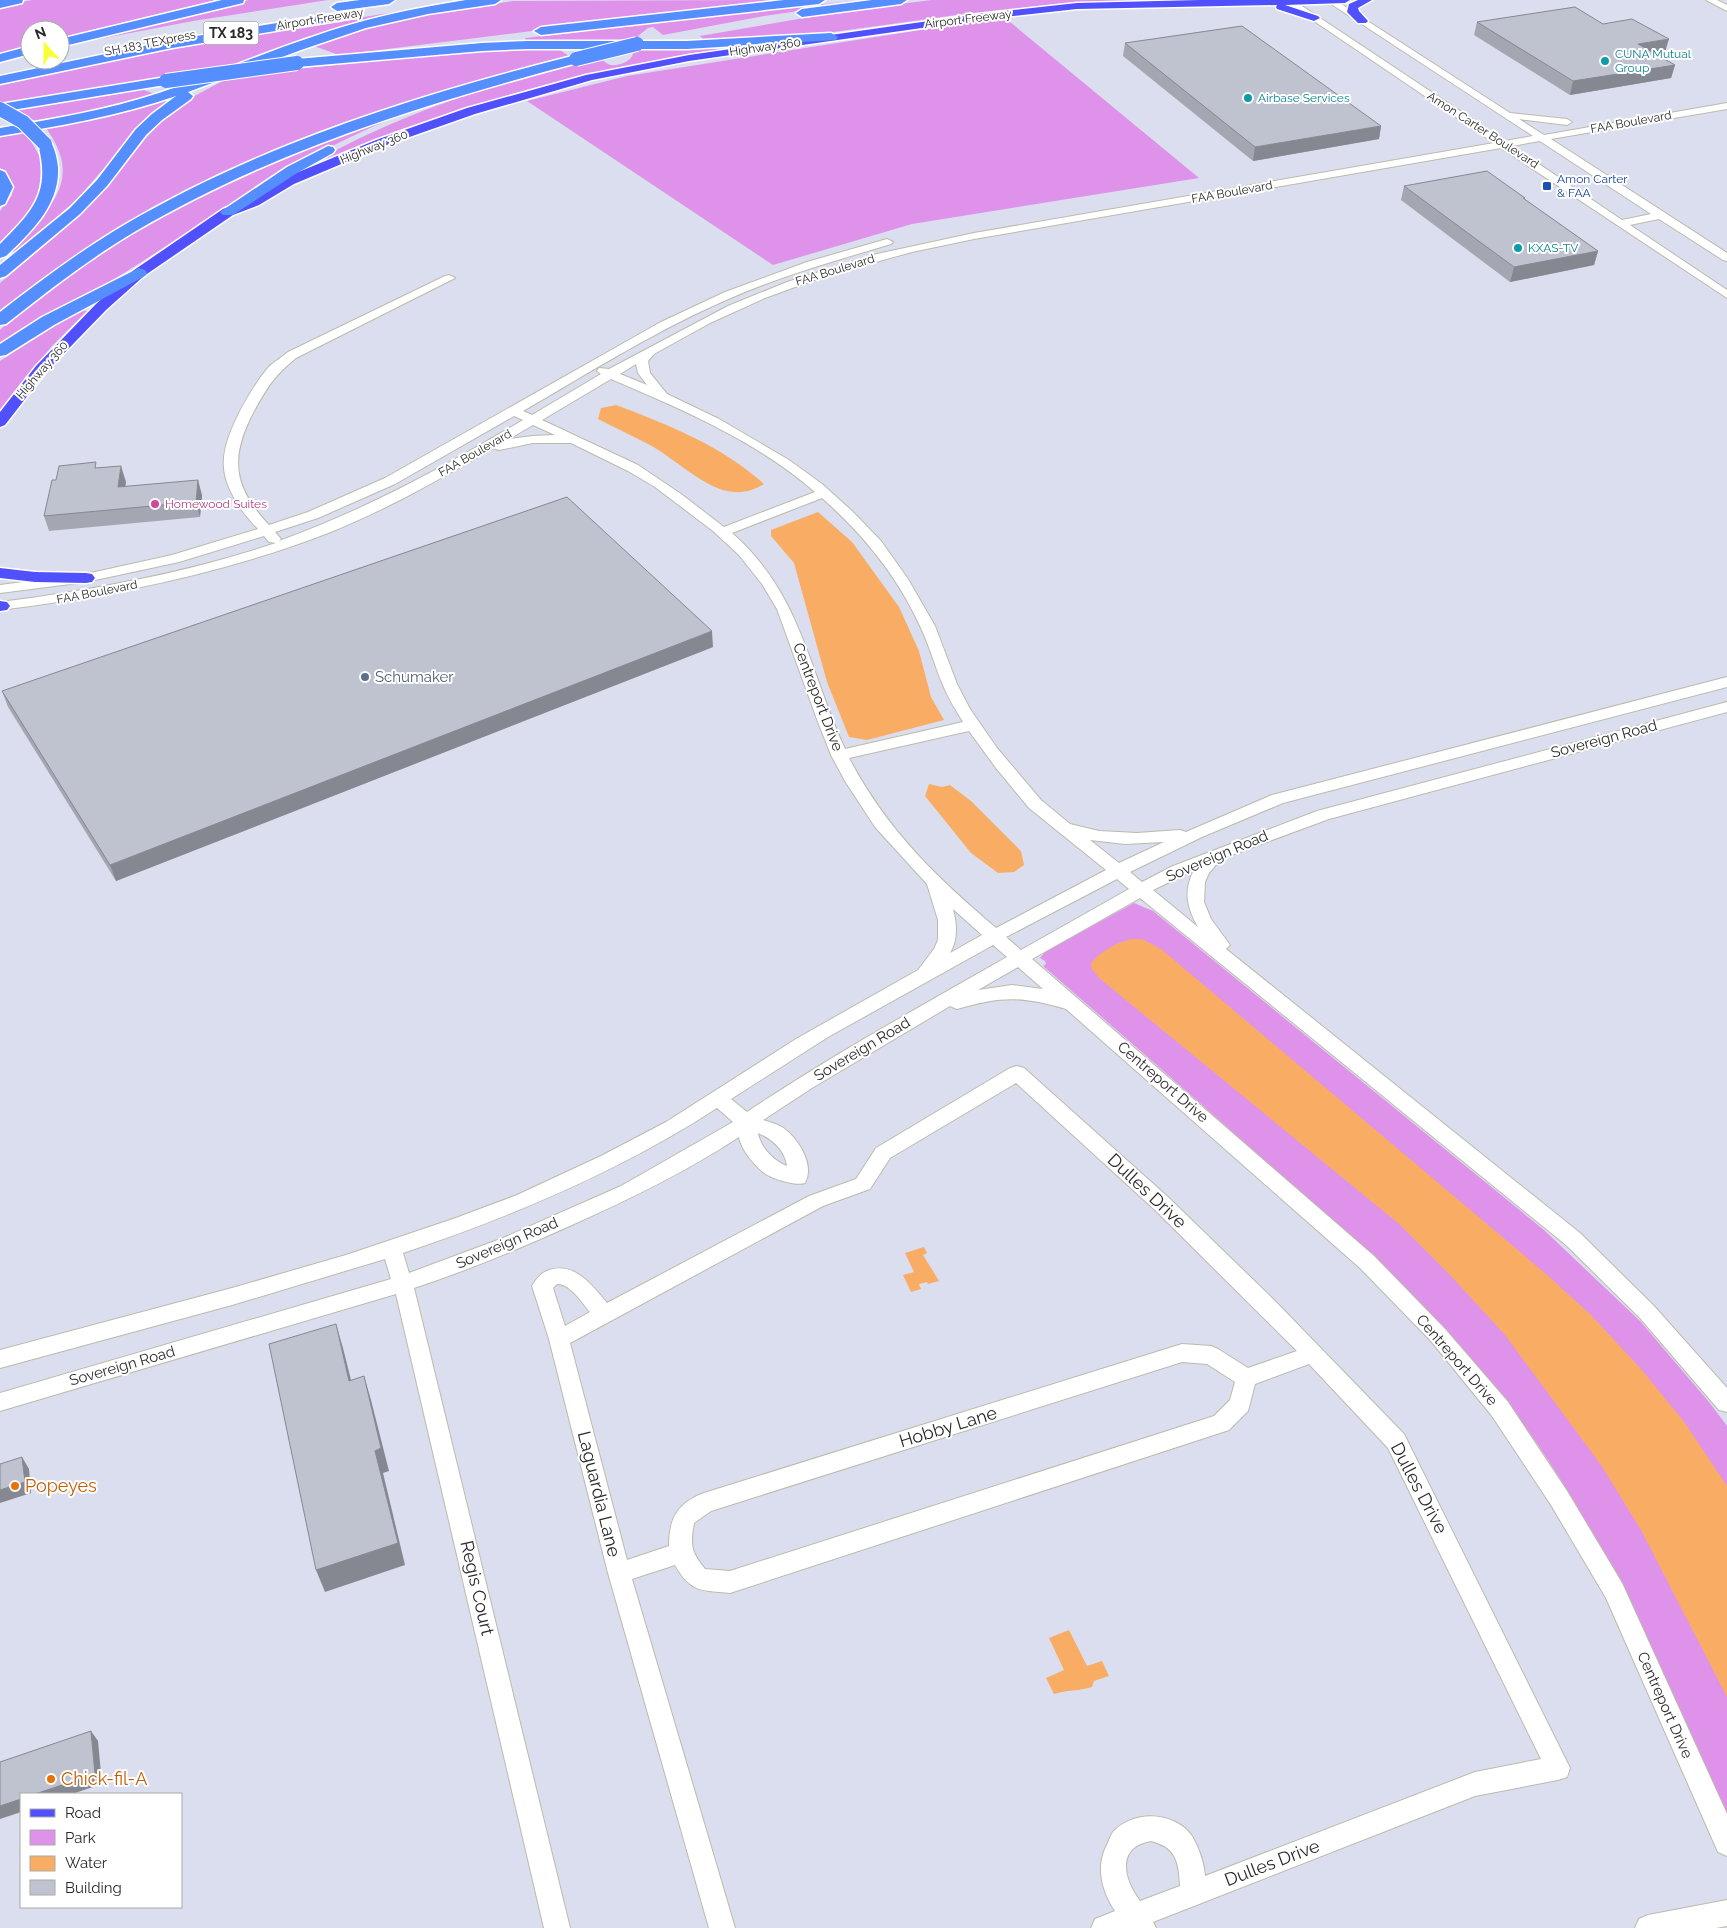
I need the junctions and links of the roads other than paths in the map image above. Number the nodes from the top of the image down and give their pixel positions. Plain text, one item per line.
1 (17, 0) edge
2 (238, 0) edge
3 (358, 0) edge
4 (389, 0) edge
5 (420, 0) edge
6 (464, 0) edge
7 (495, 0) edge
8 (819, 0) edge
9 (901, 0) edge
10 (1288, 0) edge
11 (1329, 0) edge
12 (1344, 0) edge
13 (1367, 0) edge
14 (1710, 0) edge
15 (1236, 2) junction
16 (0, 4) edge
17 (320, 5) dead end
18 (1727, 8) edge
19 (1314, 18) junction
20 (761, 20) dead end
21 (1362, 20) junction
22 (174, 29) dead end
23 (697, 31) dead end
24 (832, 37) junction
25 (70, 41) edge
26 (70, 49) edge
27 (20, 53) edge
28 (70, 53) edge
29 (0, 58) edge
30 (20, 59) edge
31 (325, 60) junction
32 (577, 60) junction
33 (0, 64) edge
34 (20, 64) edge
35 (1432, 66) junction
36 (0, 68) edge
37 (1395, 72) junction
38 (0, 74) edge
39 (218, 77) junction
40 (0, 80) edge
41 (1727, 96) edge
42 (1675, 104) dead end
43 (1727, 106) edge
44 (0, 108) edge
45 (1502, 111) junction
46 (1529, 129) junction
47 (1583, 131) junction
48 (0, 132) edge
49 (1490, 136) junction
50 (1543, 139) junction
51 (1504, 145) junction
52 (1568, 155) junction
53 (0, 175) edge
54 (1206, 185) junction
55 (1216, 194) junction
56 (0, 201) edge
57 (228, 212) junction
58 (1661, 216) junction
59 (974, 224) dead end
60 (1622, 224) junction
61 (896, 240) dead end
62 (0, 253) edge
63 (1727, 258) edge
64 (811, 264) junction
65 (826, 272) junction
66 (140, 273) junction
67 (0, 274) edge
68 (449, 278) dead end
69 (1727, 295) edge
70 (0, 320) edge
71 (0, 351) edge
72 (650, 352) junction
73 (590, 366) junction
74 (610, 374) junction
75 (662, 397) junction
76 (514, 410) junction
77 (532, 420) junction
78 (0, 422) edge
79 (581, 442) junction
80 (474, 454) junction
81 (824, 493) junction
82 (268, 531) junction
83 (722, 532) junction
84 (279, 545) junction
85 (0, 573) edge
86 (86, 578) junction
87 (0, 589) edge
88 (0, 606) edge
89 (1727, 682) edge
90 (1727, 707) edge
91 (972, 725) junction
92 (839, 755) junction
93 (1060, 825) junction
94 (1194, 834) junction
95 (1217, 855) junction
96 (1117, 872) junction
97 (930, 879) junction
98 (1140, 890) junction
99 (995, 936) junction
100 (1020, 957) junction
101 (1240, 969) junction
102 (914, 981) junction
103 (1077, 1007) junction
104 (896, 1028) junction
105 (719, 1099) junction
106 (746, 1122) junction
107 (392, 1249) junction
108 (404, 1283) junction
109 (604, 1315) junction
110 (559, 1339) junction
111 (1313, 1354) junction
112 (0, 1360) edge
113 (1246, 1378) junction
114 (0, 1402) edge
115 (1727, 1403) edge
116 (681, 1553) junction
117 (619, 1574) junction
118 (1727, 1843) edge
119 (1193, 1894) junction
120 (1727, 1913) edge
121 (1140, 1922) edge
122 (557, 1928) edge
123 (722, 1928) edge
124 (1104, 1928) edge
125 (1648, 1928) edge

1 - 16 highway
2 - 25 highway
3 - 17 highway, Airport Freeway
4 - 28 highway, SH 183 TEXpress
5 - 38 highway, SH 183 TEXpress
6 - 40 highway, Airport Freeway / TX 183
7 - 39 highway
8 - 31 highway
9 - 20 highway
10 - 11 main road, Airport Freeway
10 - 15 main road, Airport Freeway
10 - 19 street, Amon Carter Boulevard
11 - 12 main road, Airport Freeway
11 - 21 street, Amon Carter Boulevard
13 - 21 main road
14 - 18 street
15 - 19 main road
15 - 24 main road, Airport Freeway
19 - 37 street, Amon Carter Boulevard
21 - 35 street, Amon Carter Boulevard
22 - 26 highway
23 - 32 highway, bridge
24 - 31 highway
24 - 57 main road, Highway 360
27 - 29 highway
30 - 33 highway
31 - 44 highway, bridge
32 - 57 highway
32 - 70 highway
34 - 36 highway
35 - 37 street
35 - 45 street, Amon Carter Boulevard
37 - 49 street, Amon Carter Boulevard
39 - 48 highway
39 - 67 highway
41 - 42 street, FAA Boulevard
43 - 47 street, FAA Boulevard
44 - 62 highway, bridge
45 - 46 street, Amon Carter Boulevard
45 - 46 street, FAA Boulevard
46 - 49 street, FAA Boulevard
46 - 50 street, Amon Carter Boulevard
47 - 50 street, FAA Boulevard
47 - 52 street
49 - 51 street, Amon Carter Boulevard
49 - 54 street, FAA Boulevard
50 - 51 street, FAA Boulevard
50 - 52 street, Amon Carter Boulevard
51 - 55 street, FAA Boulevard
51 - 60 street, Amon Carter Boulevard
52 - 58 street, Amon Carter Boulevard
53 - 56 highway
54 - 55 street
54 - 59 street, FAA Boulevard
55 - 65 street, FAA Boulevard
57 - 66 main road, Highway 360
58 - 60 street
58 - 63 street, Amon Carter Boulevard
60 - 69 street, Amon Carter Boulevard
61 - 64 street, FAA Boulevard
64 - 65 street
64 - 73 street, FAA Boulevard
65 - 72 street, FAA Boulevard
66 - 71 highway
66 - 78 main road, Highway 360
68 - 82 street
72 - 74 street, FAA Boulevard
72 - 75 street
73 - 74 street
73 - 76 street, FAA Boulevard
74 - 75 street
74 - 77 street, FAA Boulevard
75 - 81 street
76 - 77 street, Centreport Drive
76 - 82 street, FAA Boulevard
77 - 79 street, Centreport Drive
77 - 80 street, FAA Boulevard
79 - 80 street
79 - 83 street, Centreport Drive
80 - 84 street, FAA Boulevard
81 - 83 street
81 - 91 street
82 - 84 street
82 - 86 street, FAA Boulevard
83 - 92 street, Centreport Drive
84 - 88 street, FAA Boulevard
85 - 86 main road
86 - 87 street, FAA Boulevard
89 - 94 street, Sovereign Road
90 - 95 street, Sovereign Road
91 - 92 street
91 - 93 street
92 - 97 street, Centreport Drive
93 - 94 street
93 - 96 street
94 - 96 street, Sovereign Road
95 - 98 street, Sovereign Road
95 - 101 street
96 - 98 street
96 - 99 street, Sovereign Road
97 - 99 street, Centreport Drive
97 - 102 street
98 - 100 street, Sovereign Road
98 - 101 street
99 - 100 street, Centreport Drive
99 - 102 street, Sovereign Road
100 - 103 street, Centreport Drive
100 - 104 street, Sovereign Road
101 - 115 street
102 - 105 street, Sovereign Road
103 - 104 street
103 - 118 street, Centreport Drive
104 - 106 street, Sovereign Road
105 - 106 street
105 - 107 street, Sovereign Road
106 - 108 street, Sovereign Road
107 - 108 street, Regis Court
107 - 112 street, Sovereign Road
108 - 114 street, Sovereign Road
108 - 122 street, Regis Court
109 - 110 street
109 - 110 street, Laguardia Lane
109 - 111 street, Dulles Drive
110 - 117 street, Laguardia Lane
111 - 113 street
111 - 119 street, Dulles Drive
113 - 116 street
113 - 116 street, Hobby Lane
116 - 117 street
117 - 123 street, Laguardia Lane
119 - 121 street, Dulles Drive
119 - 121 street
120 - 125 street
121 - 124 street

